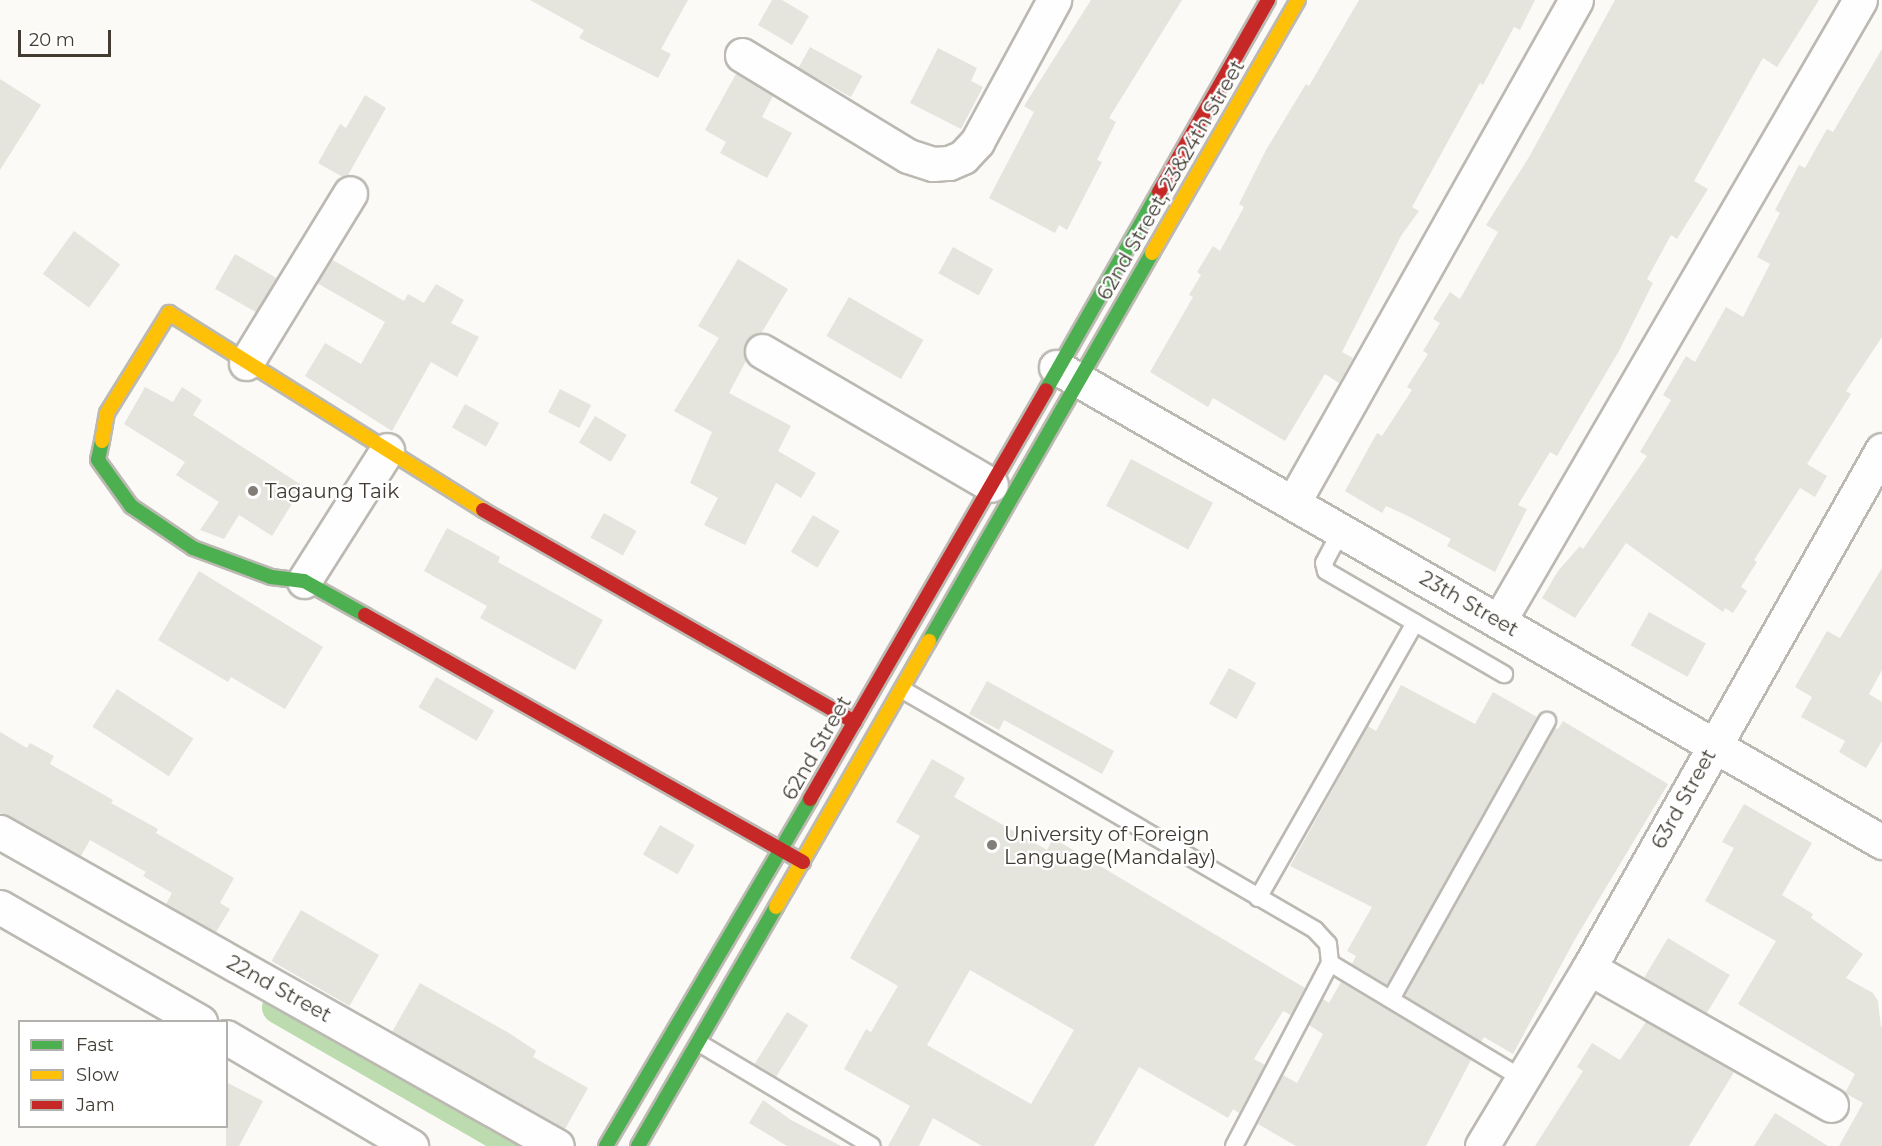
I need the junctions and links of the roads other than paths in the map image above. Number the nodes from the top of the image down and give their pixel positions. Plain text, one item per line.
1 (1054, 0) edge
2 (1576, 0) edge
3 (1860, 0) edge
4 (1288, 1) edge
5 (742, 55) dead end
6 (350, 193) dead end
7 (762, 351) dead end
8 (246, 363) junction
9 (1067, 373) junction
10 (387, 450) junction
11 (1882, 450) edge
12 (990, 485) junction
13 (1293, 503) junction
14 (1341, 531) junction
15 (304, 581) junction
16 (1499, 621) junction
17 (1415, 623) junction
18 (1504, 674) dead end
19 (903, 690) junction
20 (1547, 721) dead end
21 (855, 722) junction
22 (1714, 746) junction
23 (0, 832) edge
24 (1882, 842) edge
25 (780, 850) junction
26 (803, 862) junction
27 (1258, 898) junction
28 (0, 907) edge
29 (1330, 963) junction
30 (1589, 968) junction
31 (1391, 999) junction
32 (197, 1020) edge
33 (228, 1038) edge
34 (699, 1043) junction
35 (1523, 1079) junction
36 (1831, 1105) dead end
37 (1242, 1144) edge
38 (411, 1146) edge
39 (557, 1146) edge
40 (606, 1146) edge
41 (638, 1146) edge
42 (872, 1146) edge
43 (1482, 1146) edge

1 - 5 street
2 - 13 street
3 - 16 street
4 - 9 main road, 62nd Street, 23&24th Street
4 - 9 main road, 62nd Street, 23&24th Street
6 - 8 street
7 - 12 street
8 - 10 main road
8 - 15 main road
9 - 12 main road, 62nd Street
9 - 13 street, 23th Street
9 - 19 main road
10 - 15 street
10 - 21 main road
11 - 22 street, 63rd Street
12 - 21 main road, 62nd Street
13 - 14 street, 23th Street
14 - 16 street, 23th Street
14 - 17 lane
15 - 25 main road
16 - 22 street, 23th Street
17 - 18 lane
17 - 27 lane
19 - 26 main road
19 - 27 lane
20 - 31 lane
21 - 25 main road, 62nd Street
22 - 24 street, 23th Street
22 - 30 street, 63rd Street
23 - 39 street, 22nd Street
25 - 26 main road
25 - 40 main road, 62nd Street
26 - 34 main road
27 - 29 lane
28 - 32 street
29 - 31 lane
29 - 37 lane
30 - 35 street, 63rd Street
30 - 36 street
31 - 35 lane
33 - 38 street
34 - 41 main road
34 - 42 lane
35 - 43 street, 63rd Street

